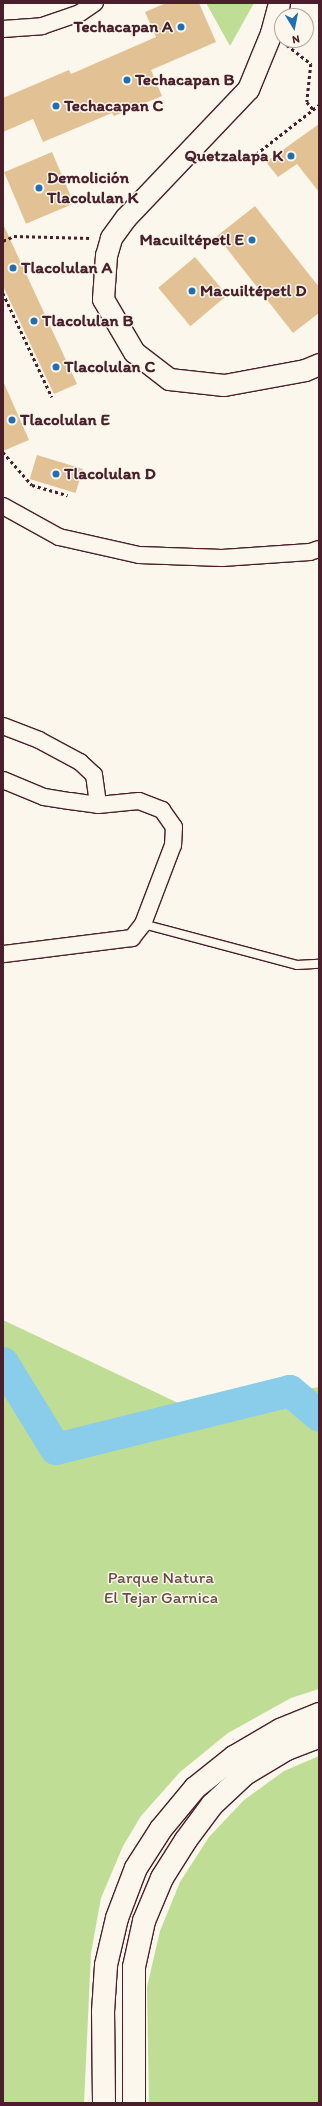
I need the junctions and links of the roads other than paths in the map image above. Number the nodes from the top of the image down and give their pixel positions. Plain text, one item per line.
1 (95, 3) edge
2 (279, 3) edge
3 (3, 29) edge
4 (319, 364) edge
5 (3, 506) edge
6 (319, 549) edge
7 (3, 726) edge
8 (3, 780) edge
9 (98, 805) junction
10 (143, 924) junction
11 (3, 954) edge
12 (319, 964) edge
13 (319, 1714) edge
14 (319, 1737) edge
15 (104, 2103) edge
16 (134, 2103) edge

1 - 3 street
2 - 4 street
5 - 6 street
7 - 9 street
8 - 9 street
9 - 10 street
10 - 11 street
10 - 12 lane
13 - 15 main road
14 - 16 main road

